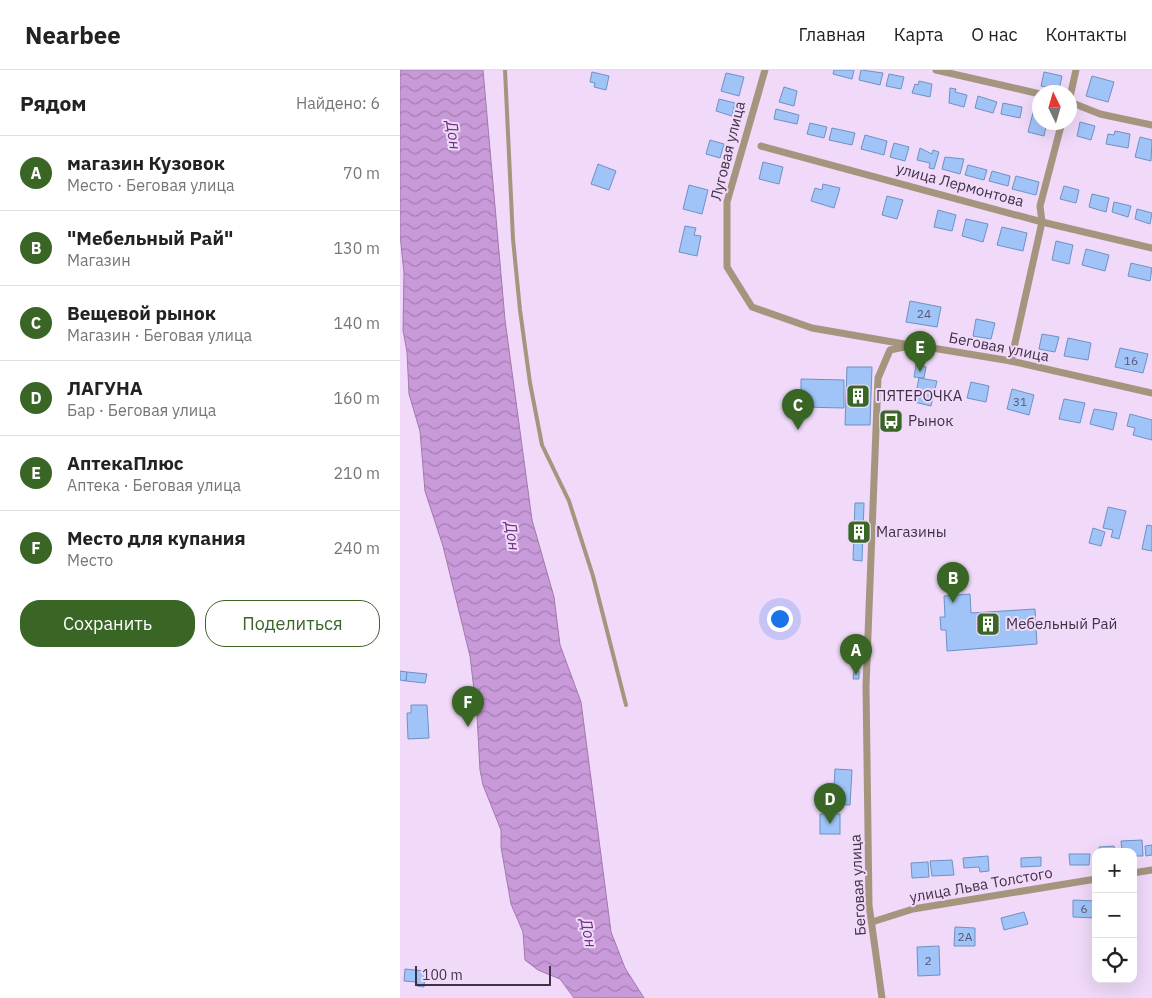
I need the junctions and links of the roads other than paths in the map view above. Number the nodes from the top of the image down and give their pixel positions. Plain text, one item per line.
1 (505, 70) edge
2 (765, 70) edge
3 (936, 70) edge
4 (1076, 70) edge
5 (1073, 85) edge
6 (1032, 92) edge
7 (1077, 105) edge
8 (1152, 125) edge
9 (1060, 130) edge
10 (761, 146) dead end
11 (1042, 222) junction
12 (1152, 248) edge
13 (914, 346) junction
14 (1011, 361) junction
15 (1152, 394) edge
16 (626, 705) dead end
17 (1152, 870) edge
18 (1137, 872) edge
19 (1092, 881) edge
20 (872, 922) junction
21 (882, 998) edge

1 - 16 lane
2 - 13 street, Луговая улица
3 - 6 street
4 - 5 street
7 - 8 street
9 - 11 street
10 - 11 street, улица Лермонтова
11 - 12 street, улица Лермонтова
11 - 14 street
13 - 14 street, Беговая улица
13 - 20 street, Беговая улица
14 - 15 street, Беговая улица
17 - 18 street
19 - 20 street, улица Льва Толстого
20 - 21 street, Беговая улица

